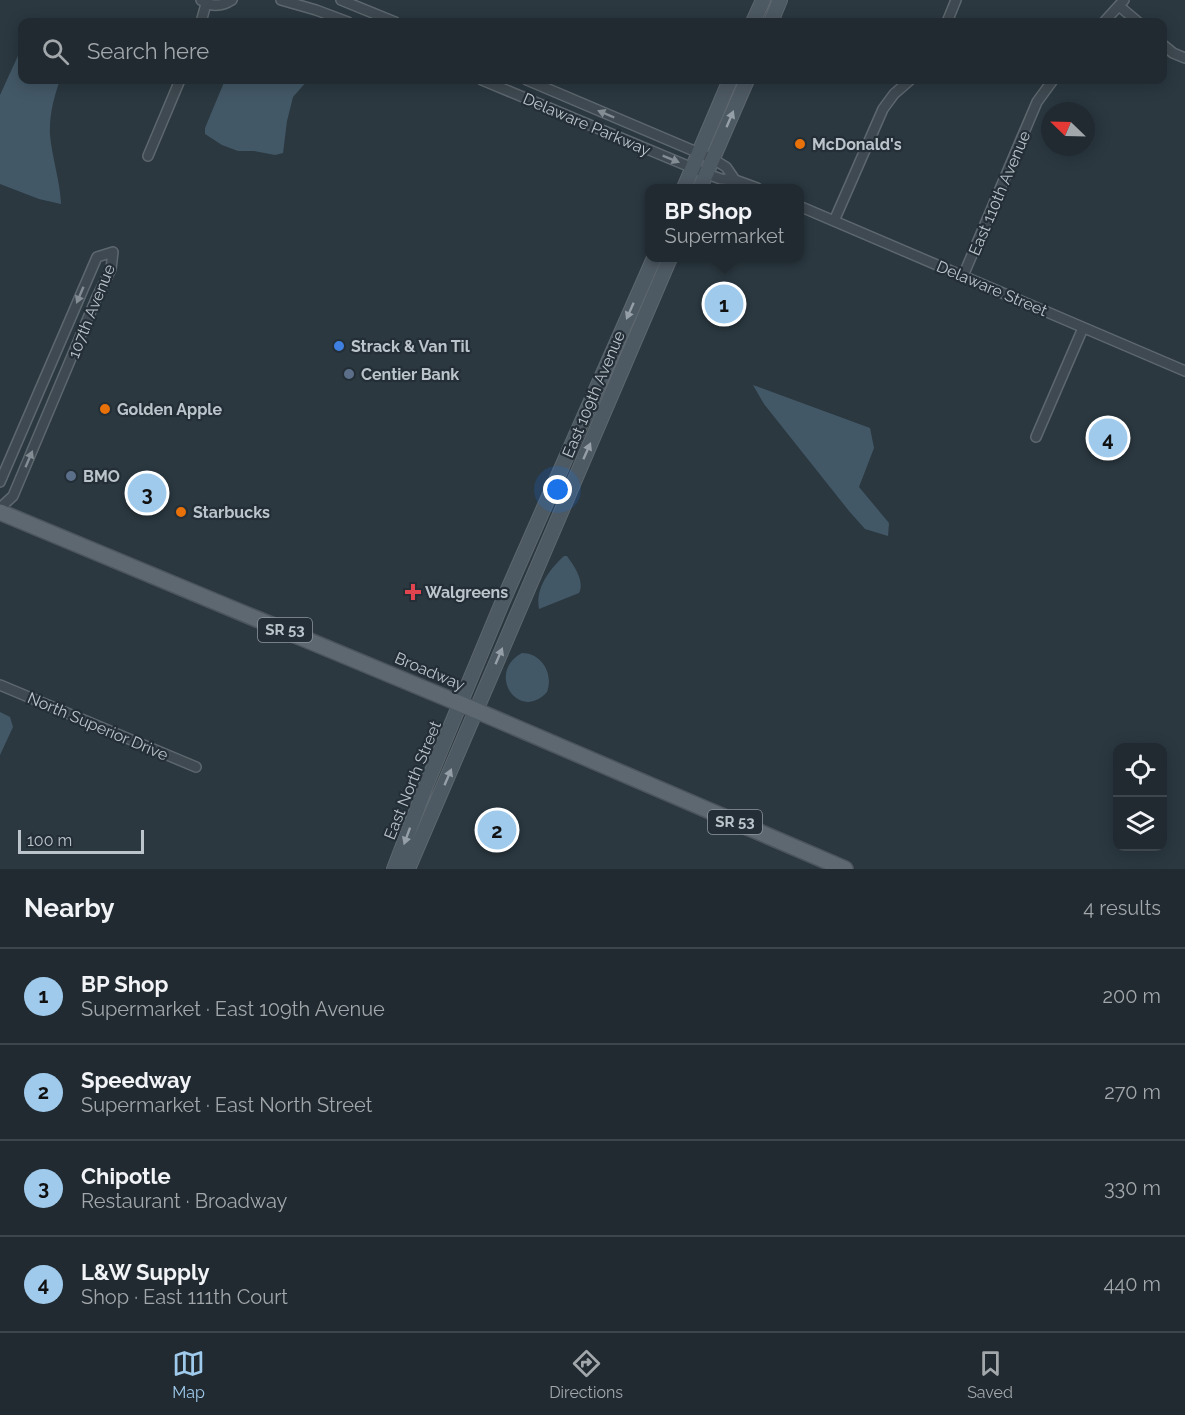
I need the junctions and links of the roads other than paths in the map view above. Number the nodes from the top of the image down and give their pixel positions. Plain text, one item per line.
1 (232, 0) edge
2 (281, 0) edge
3 (341, 0) edge
4 (763, 0) edge
5 (780, 0) edge
6 (956, 0) edge
7 (203, 2) edge
8 (1122, 3) edge
9 (201, 18) edge
10 (337, 18) edge
11 (385, 18) edge
12 (755, 18) edge
13 (773, 18) edge
14 (949, 18) edge
15 (1108, 18) edge
16 (1135, 18) edge
17 (1167, 48) edge
18 (1185, 58) edge
19 (178, 84) edge
20 (492, 84) edge
21 (536, 84) edge
22 (728, 84) edge
23 (745, 84) edge
24 (905, 84) edge
25 (1050, 84) edge
26 (699, 153) junction
27 (148, 156) dead end
28 (713, 159) junction
29 (693, 168) junction
30 (706, 174) junction
31 (735, 180) junction
32 (686, 184) edge
33 (702, 184) edge
34 (745, 184) edge
35 (804, 208) edge
36 (834, 221) junction
37 (652, 262) edge
38 (668, 262) edge
39 (963, 276) junction
40 (1083, 328) junction
41 (1185, 371) edge
42 (1036, 437) dead end
43 (0, 482) edge
44 (0, 510) edge
45 (0, 685) edge
46 (460, 704) junction
47 (476, 710) junction
48 (196, 767) dead end
49 (394, 869) edge
50 (408, 869) edge
51 (845, 869) edge

1 - 7 street
2 - 10 street
3 - 11 street
4 - 12 main road
5 - 13 main road
6 - 14 street
7 - 9 street
8 - 15 street
8 - 16 street
17 - 18 street
19 - 27 street
20 -> 29 street, Delaware Parkway
26 -> 21 street, Delaware Parkway
22 - 26 main road
28 -> 23 main road
24 - 36 street
25 - 39 street, East 110th Avenue
26 - 28 street
26 - 29 main road
28 - 30 main road
28 - 31 street
29 - 30 street
29 - 32 main road
30 - 31 street
30 - 33 main road
31 - 34 street
35 - 36 street, Delaware Street
36 - 39 street, Delaware Street
37 -> 46 main road, East 109th Avenue
47 -> 38 main road, East 109th Avenue
39 - 40 street, Delaware Street
40 - 41 street, Delaware Street
40 - 42 street
44 -> 43 street, 107th Avenue
44 - 46 main road, Broadway / SR 53
45 - 48 street, North Superior Drive
46 - 47 main road, Broadway / SR 53
46 -> 49 main road, East North Street
50 -> 47 main road, East North Street
47 - 51 main road, Broadway / SR 53

